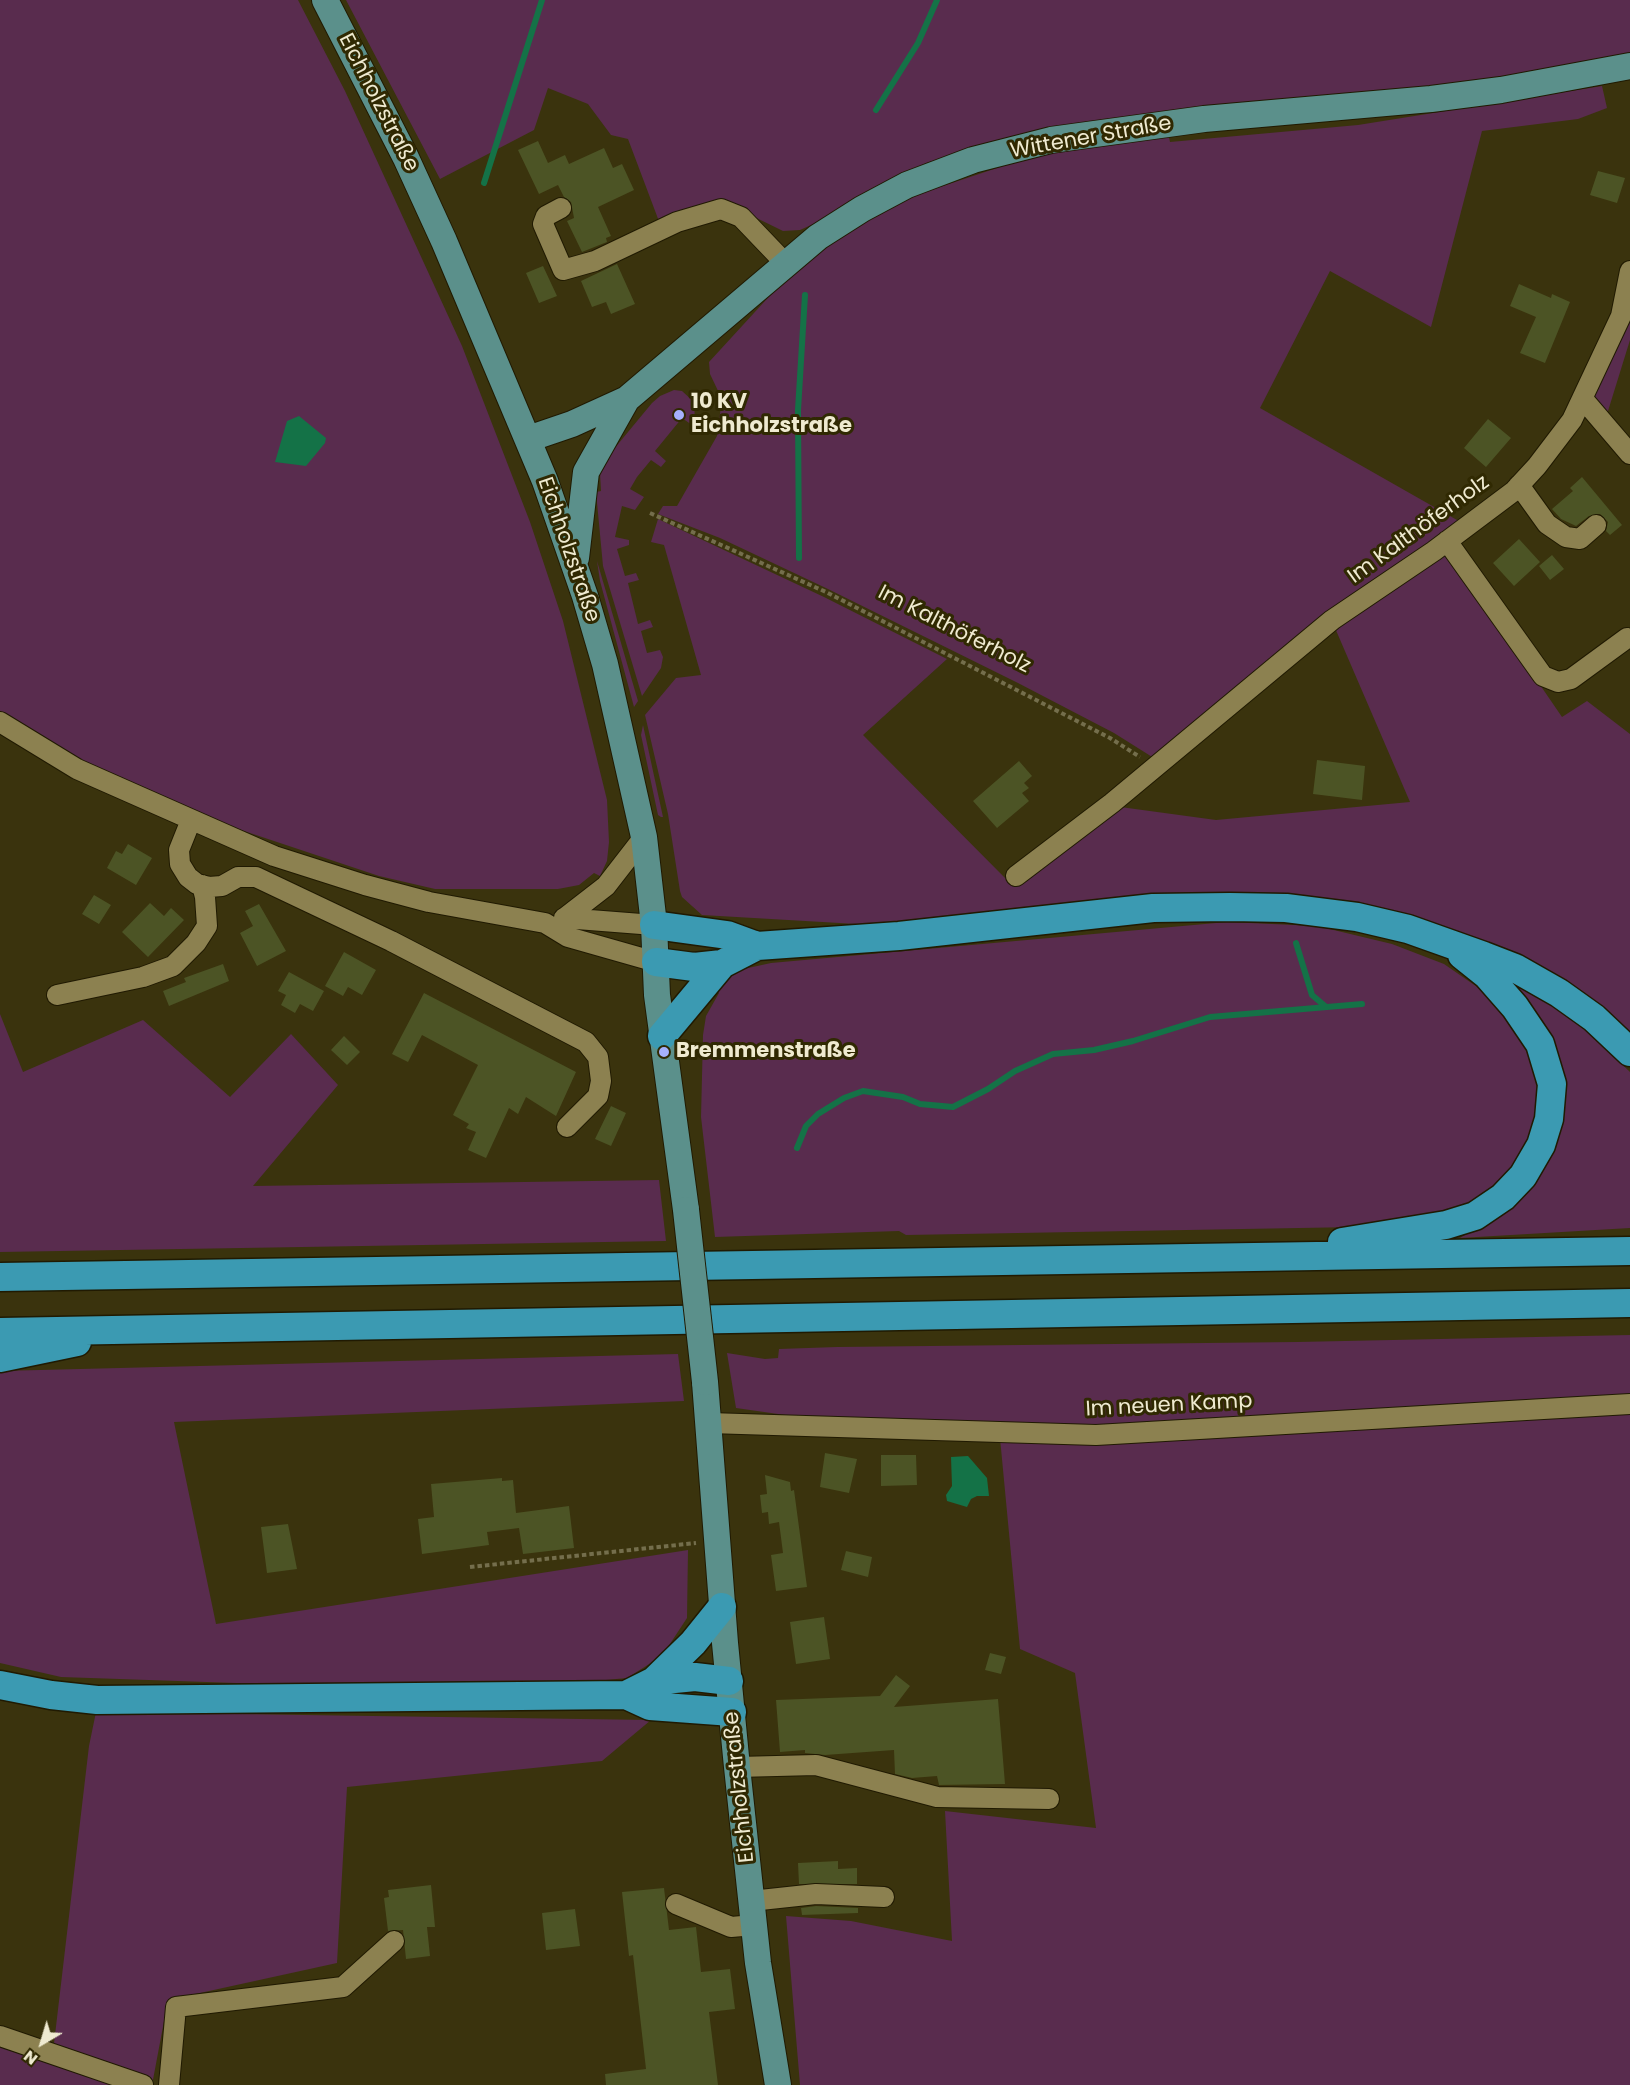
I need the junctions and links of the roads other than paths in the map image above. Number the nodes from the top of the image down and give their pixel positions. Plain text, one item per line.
1 (325, 0) edge
2 (1630, 66) edge
3 (561, 208) dead end
4 (785, 263) junction
5 (1630, 271) edge
6 (627, 399) junction
7 (1583, 399) junction
8 (528, 439) junction
9 (1630, 454) edge
10 (1519, 485) junction
11 (1596, 525) dead end
12 (1447, 541) junction
13 (576, 567) junction
14 (1627, 639) dead end
15 (0, 722) edge
16 (190, 820) junction
17 (644, 837) junction
18 (1016, 876) dead end
19 (202, 885) junction
20 (566, 917) junction
21 (545, 923) junction
22 (654, 925) junction
23 (757, 946) junction
24 (1452, 946) junction
25 (656, 962) junction
26 (722, 964) junction
27 (57, 996) dead end
28 (662, 1036) junction
29 (1630, 1052) edge
30 (567, 1127) dead end
31 (1630, 1251) edge
32 (1258, 1258) junction
33 (0, 1277) edge
34 (1630, 1303) edge
35 (124, 1330) junction
36 (0, 1332) edge
37 (0, 1358) edge
38 (1630, 1404) edge
39 (709, 1423) junction
40 (722, 1607) junction
41 (654, 1681) junction
42 (729, 1681) junction
43 (0, 1685) edge
44 (626, 1695) junction
45 (732, 1712) junction
46 (737, 1767) junction
47 (1049, 1799) dead end
48 (884, 1897) dead end
49 (676, 1904) dead end
50 (753, 1913) junction
51 (394, 1941) dead end
52 (0, 2036) edge
53 (143, 2085) edge
54 (169, 2085) edge
55 (778, 2085) edge

1 - 8 main road, Eichholzstraße
2 - 4 main road, Wittener Straße
3 - 4 street
4 - 6 main road, Wittener Straße
5 - 7 street, Im Kalthöferholz
6 - 8 main road, Wittener Straße
6 - 13 main road
7 - 9 street
7 - 10 street, Im Kalthöferholz
8 - 13 main road, Eichholzstraße
10 - 11 street
10 - 12 street, Im Kalthöferholz
12 - 14 street
12 - 18 street, Im Kalthöferholz
13 - 17 main road, Eichholzstraße
15 - 16 street
16 - 19 street
16 - 21 street
17 - 20 street
17 - 22 main road, Eichholzstraße
19 - 27 street
19 - 30 street
20 - 21 street
20 - 22 street
21 - 25 street
22 - 23 highway
22 - 25 main road, Eichholzstraße
23 - 24 highway
23 - 26 highway
24 - 29 highway
24 - 32 highway
25 - 26 highway
25 - 28 main road, Eichholzstraße
26 - 28 highway
28 - 39 main road, Eichholzstraße, bridge
31 - 32 highway
32 - 33 highway
34 - 35 highway
35 - 36 highway
35 - 37 highway
38 - 39 street, Im neuen Kamp
39 - 40 main road, Eichholzstraße
40 - 41 highway
40 - 42 main road, Eichholzstraße
41 - 42 highway
41 - 44 highway
42 - 45 main road, Eichholzstraße
43 - 44 highway
44 - 45 highway
45 - 46 main road, Eichholzstraße
46 - 47 street
46 - 50 main road, Eichholzstraße
48 - 50 street
49 - 50 street
50 - 55 main road, Eichholzstraße
51 - 54 street
52 - 53 street

